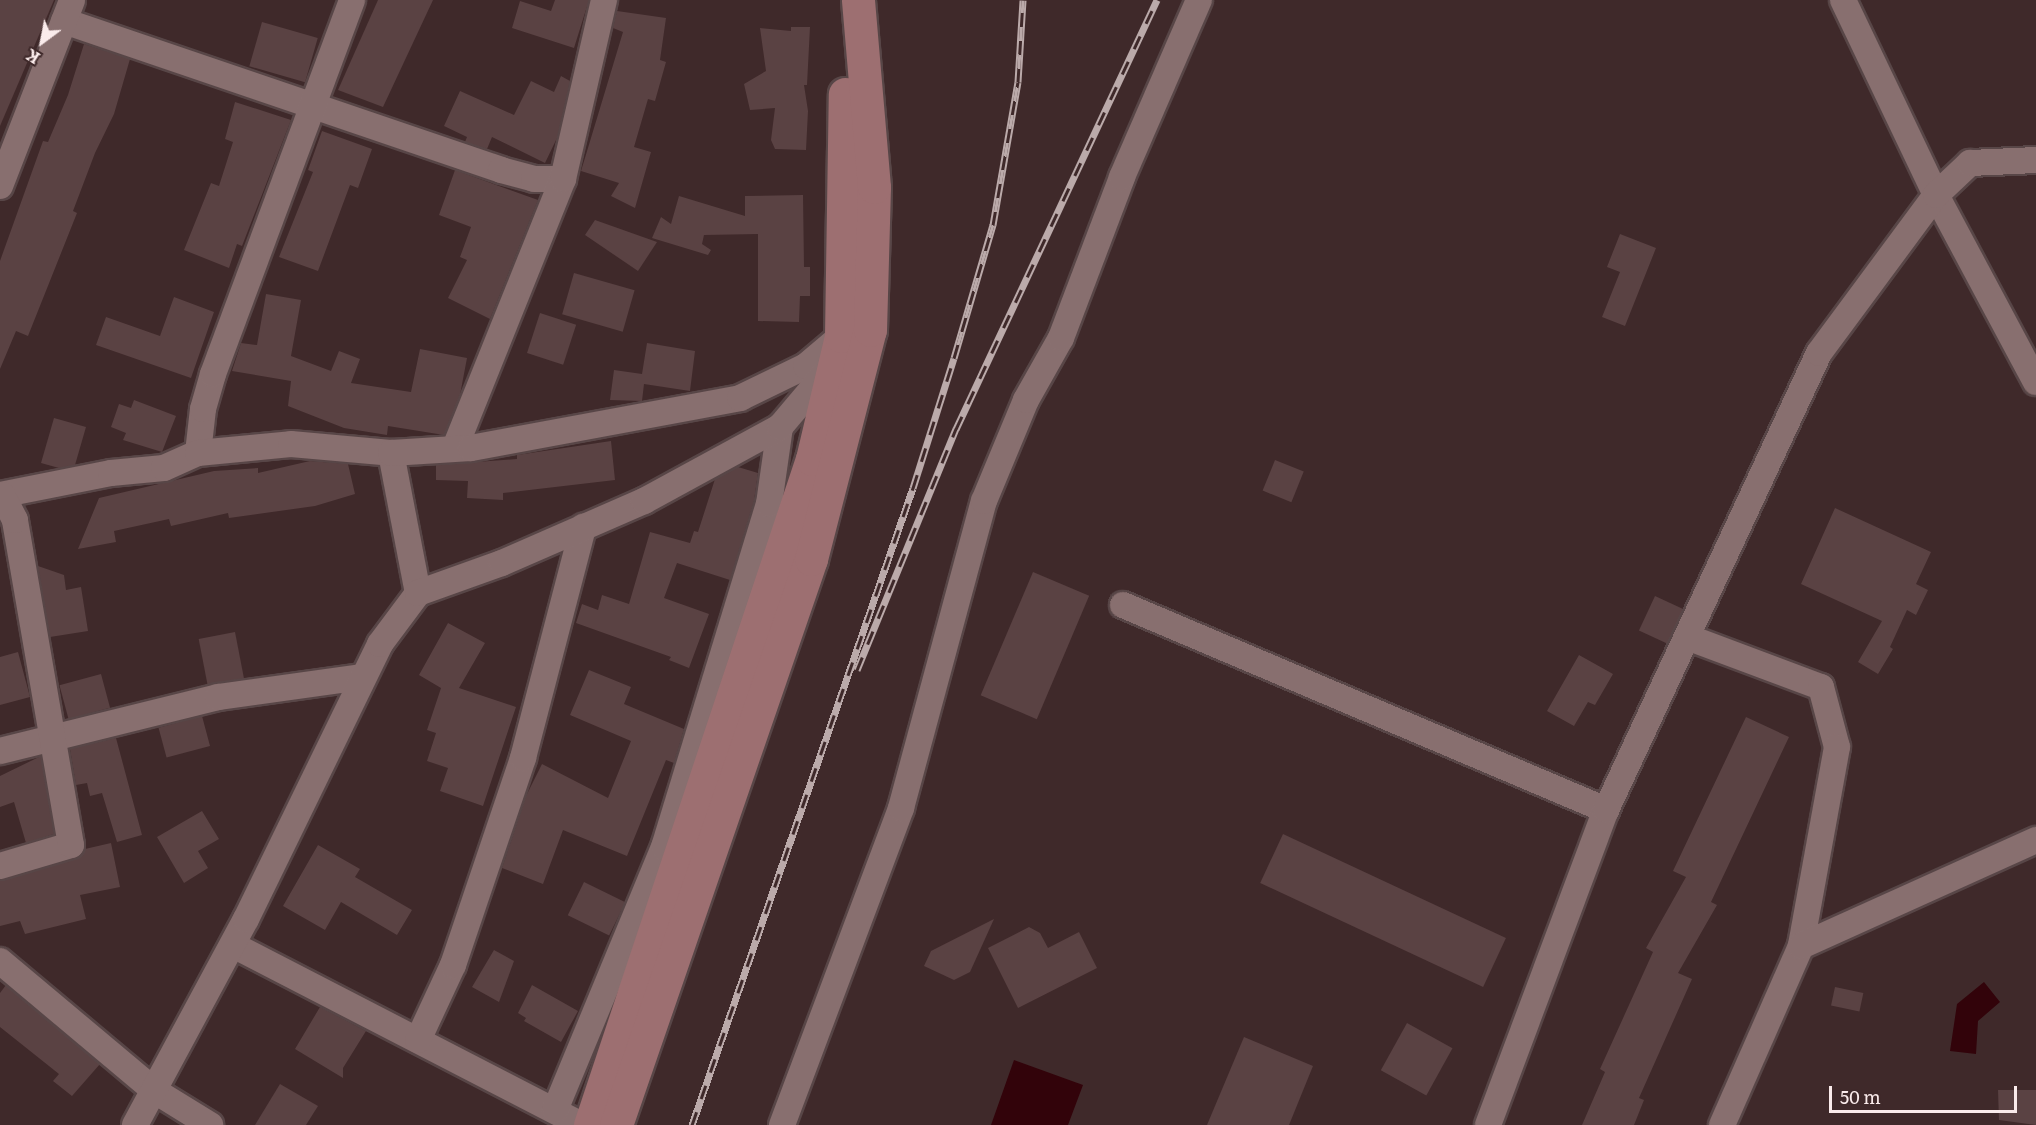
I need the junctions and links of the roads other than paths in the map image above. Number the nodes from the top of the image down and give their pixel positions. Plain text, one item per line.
1 (352, 0) edge
2 (604, 0) edge
3 (837, 0) edge
4 (858, 0) edge
5 (1199, 0) edge
6 (1843, 0) edge
7 (68, 11) edge
8 (315, 105) junction
9 (2036, 160) edge
10 (563, 179) junction
11 (0, 186) edge
12 (1936, 195) junction
13 (848, 343) junction
14 (2036, 382) edge
15 (780, 427) junction
16 (455, 447) junction
17 (198, 453) junction
18 (392, 453) junction
19 (1, 495) edge
20 (583, 527) junction
21 (418, 593) junction
22 (1123, 605) dead end
23 (1687, 637) junction
24 (363, 677) junction
25 (51, 740) junction
26 (0, 751) edge
27 (1606, 810) junction
28 (2036, 840) edge
29 (0, 866) edge
30 (232, 945) junction
31 (1801, 946) junction
32 (0, 962) edge
33 (418, 1040) junction
34 (155, 1091) junction
35 (555, 1110) junction
36 (135, 1125) edge
37 (210, 1125) edge
38 (582, 1125) edge
39 (590, 1125) edge
40 (616, 1125) edge
41 (782, 1125) edge
42 (1488, 1125) edge
43 (1722, 1125) edge

1 - 8 street
2 - 10 street
3 - 13 main road
4 - 13 main road
5 - 41 street
6 - 12 street
7 - 8 street
7 - 11 street
8 - 10 street
8 - 17 street
9 - 12 street
10 - 16 street
12 - 14 street
12 - 23 street
13 - 15 street
13 - 16 street
13 - 39 main road
13 - 40 main road
15 - 20 street
15 - 35 street
16 - 18 street
17 - 18 street
17 - 19 street
18 - 21 street
19 - 25 street
20 - 21 street
20 - 33 street
21 - 24 street
22 - 27 street
23 - 27 street
23 - 31 street
24 - 25 street
24 - 30 street
25 - 26 street
25 - 29 street
27 - 42 street
28 - 31 street
30 - 33 street
30 - 34 street
31 - 43 street
32 - 34 street
33 - 35 street
34 - 36 street
34 - 37 street
35 - 38 street

